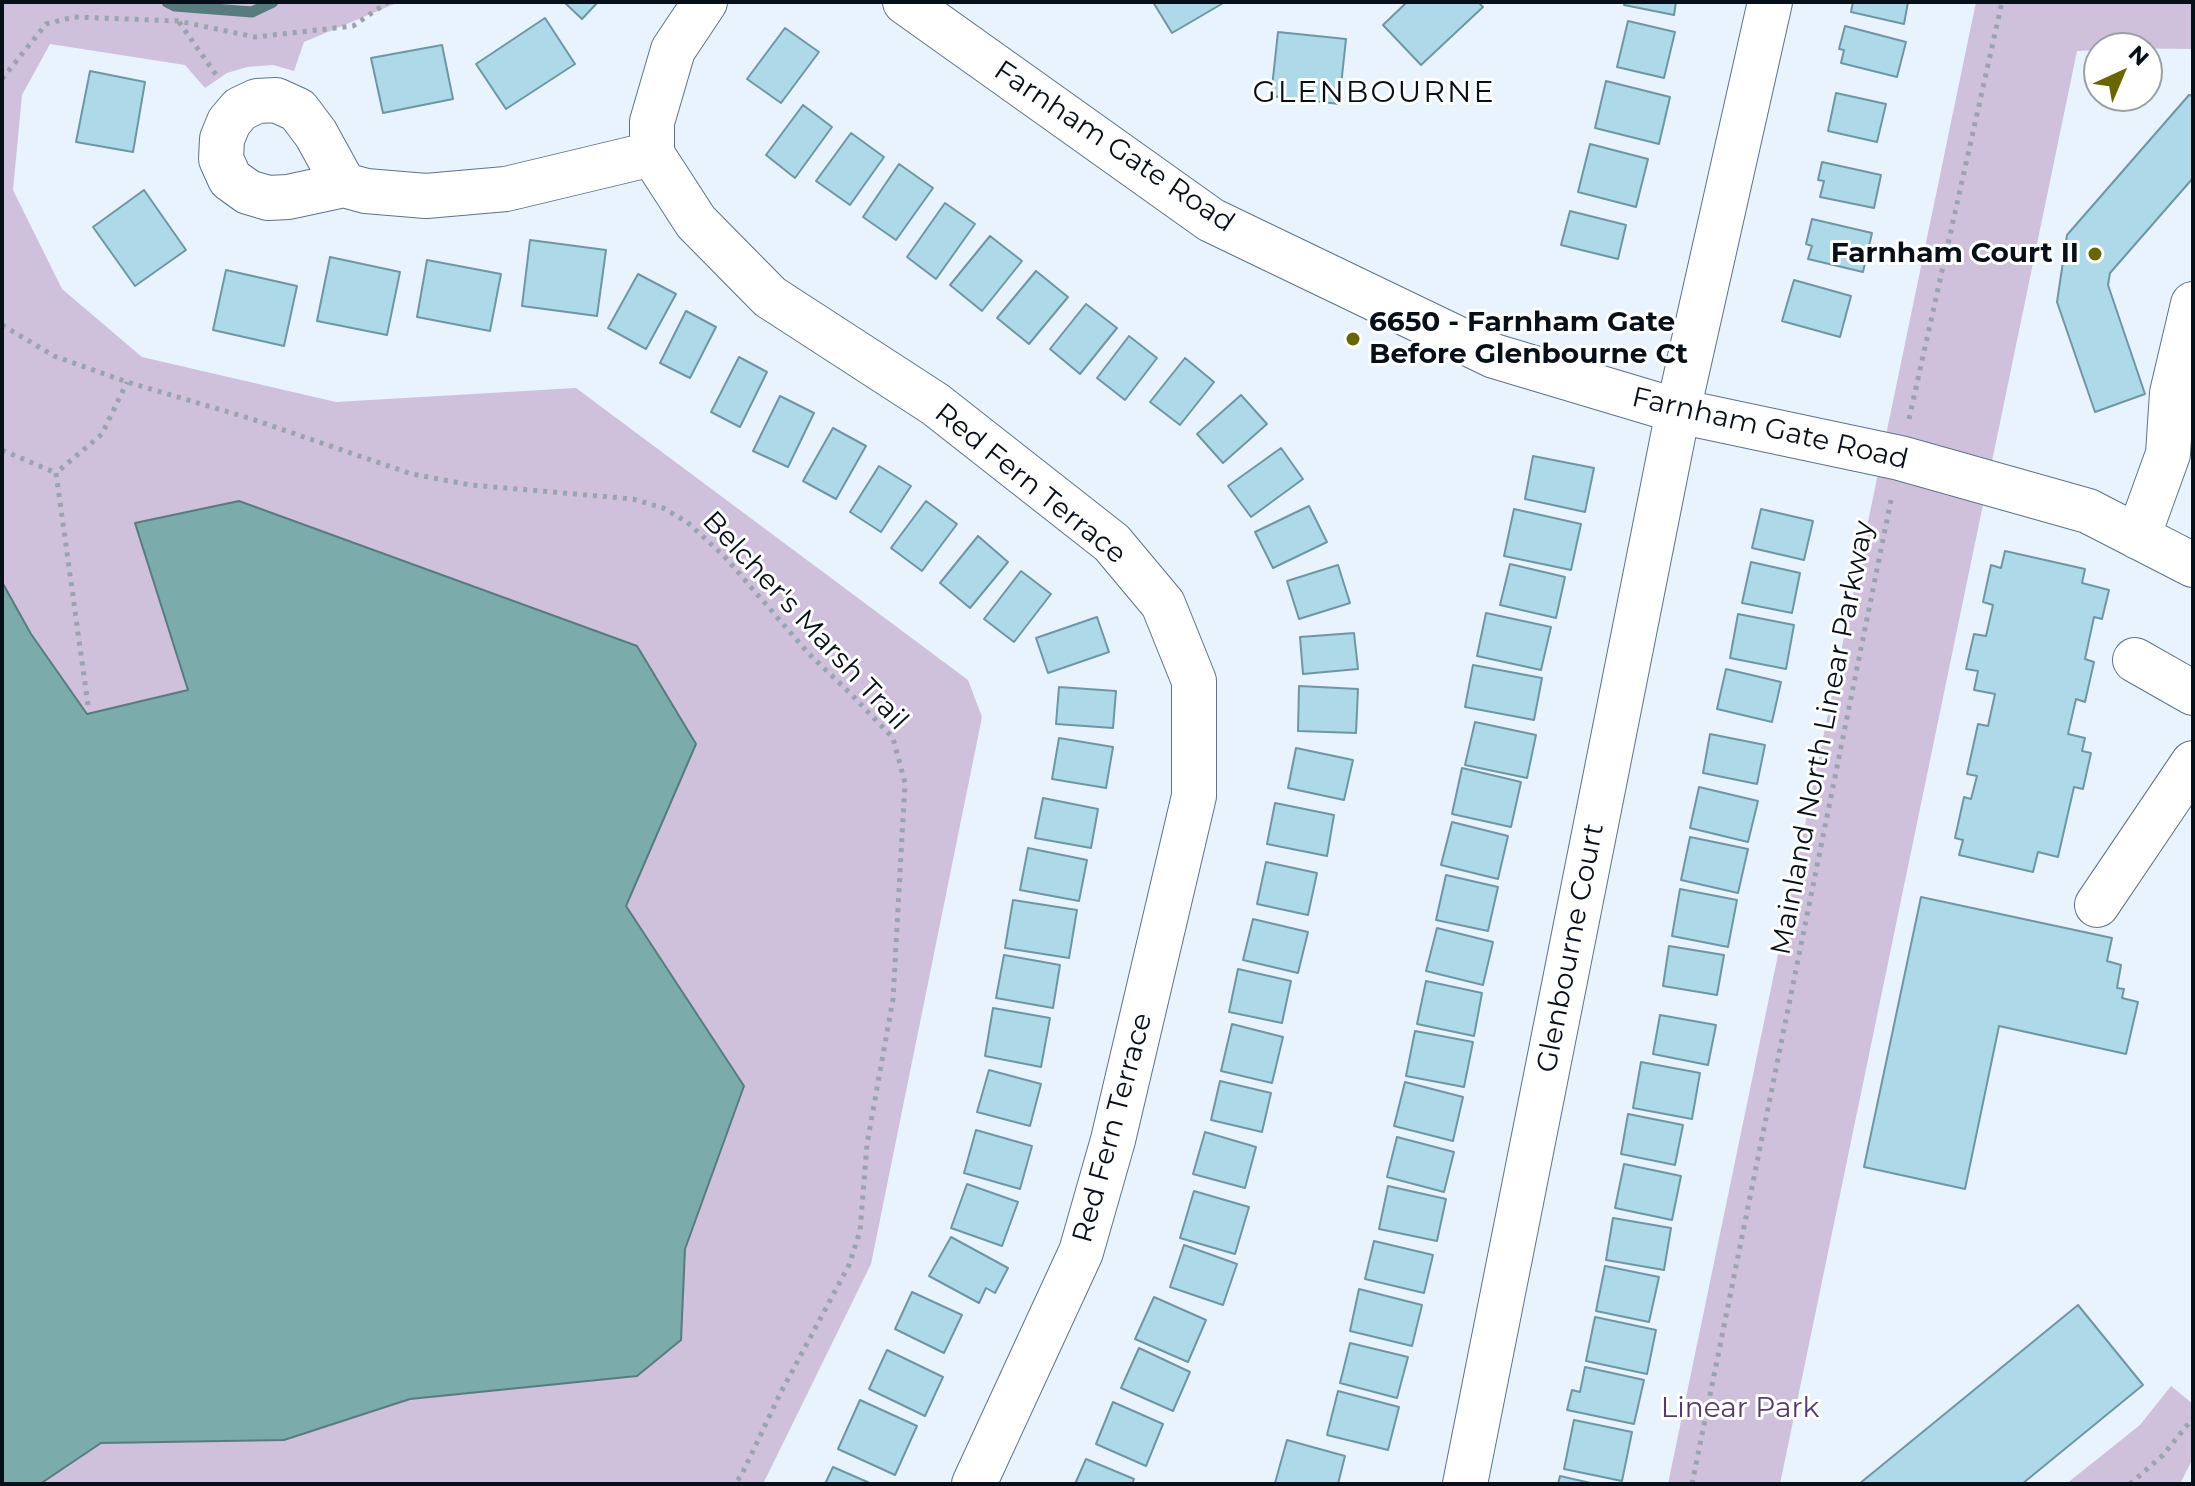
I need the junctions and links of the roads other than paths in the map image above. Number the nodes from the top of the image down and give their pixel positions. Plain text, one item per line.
1 (705, 2) edge
2 (905, 2) edge
3 (1770, 2) edge
4 (652, 154) junction
5 (344, 185) junction
6 (2193, 304) edge
7 (1678, 411) junction
8 (2138, 537) junction
9 (2193, 565) edge
10 (2135, 660) dead end
11 (2193, 693) edge
12 (2193, 763) edge
13 (2097, 905) dead end
14 (974, 1484) edge
15 (1465, 1484) edge

1 - 4 street
2 - 7 street, Farnham Gate Road
3 - 7 street, Glenbourne Court
4 - 5 street
4 - 14 street, Red Fern Terrace
5 - 5 street
6 - 8 street
7 - 8 street, Farnham Gate Road
7 - 15 street, Glenbourne Court
8 - 9 street, Farnham Gate Road
10 - 11 street
12 - 13 street

